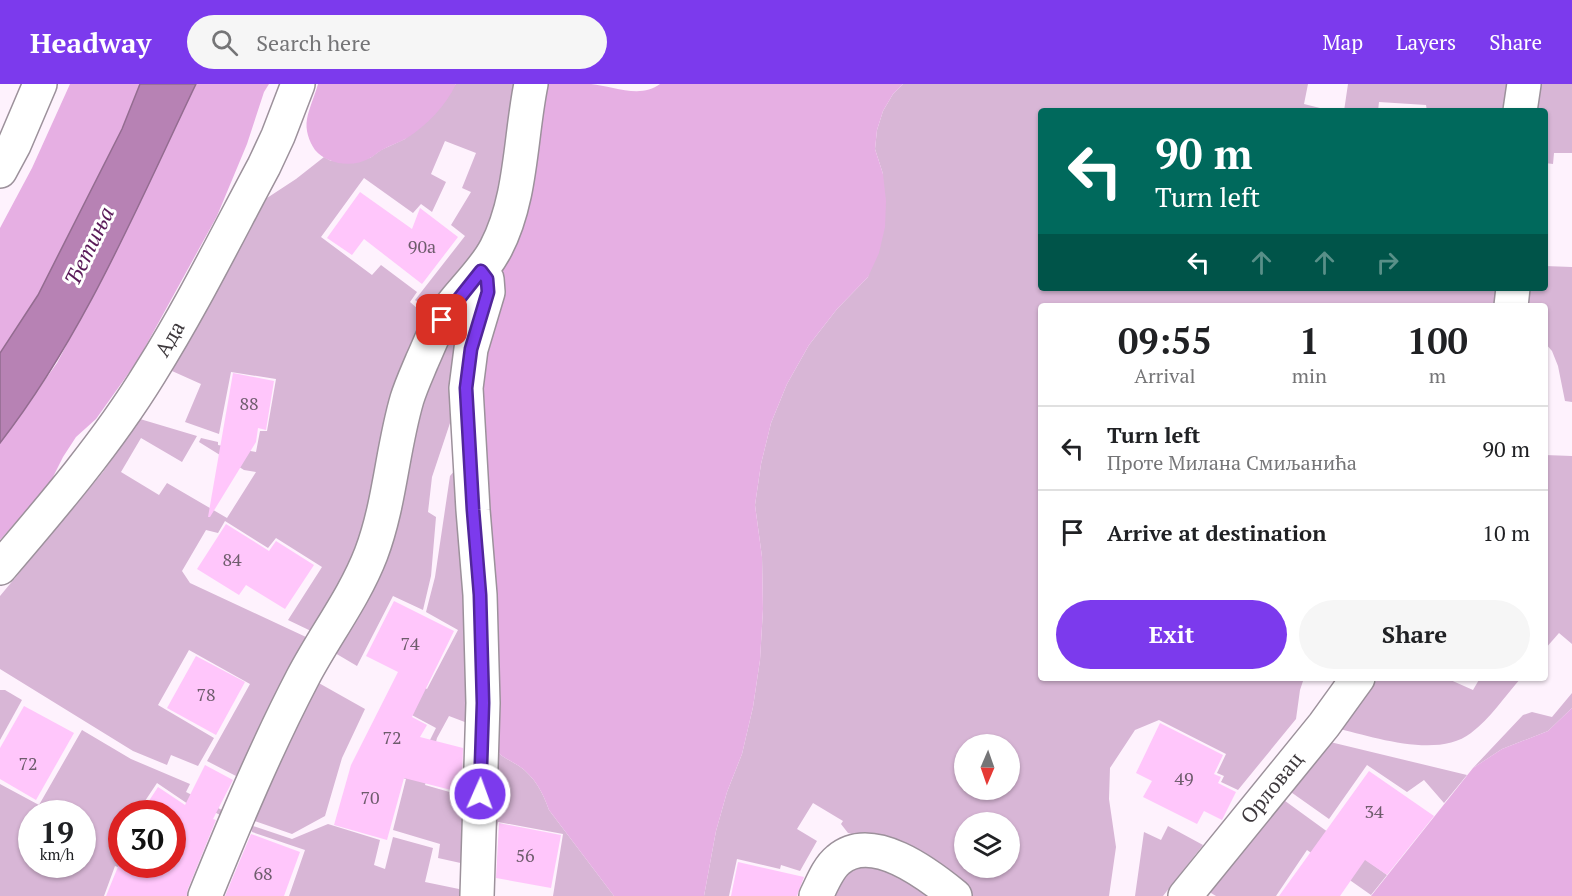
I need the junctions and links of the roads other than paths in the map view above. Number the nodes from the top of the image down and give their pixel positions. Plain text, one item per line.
1 (40, 84) edge
2 (298, 84) edge
3 (531, 84) edge
4 (1524, 84) edge
5 (1520, 108) edge
6 (0, 171) edge
7 (481, 271) junction
8 (0, 568) edge
9 (1356, 681) edge
10 (205, 896) edge
11 (477, 896) edge
12 (816, 896) edge
13 (955, 896) edge
14 (1185, 896) edge

1 - 6 street
2 - 8 street, Ада
3 - 7 street
4 - 5 street
7 - 10 street
7 - 11 street
9 - 14 street, Орловац
12 - 13 street

